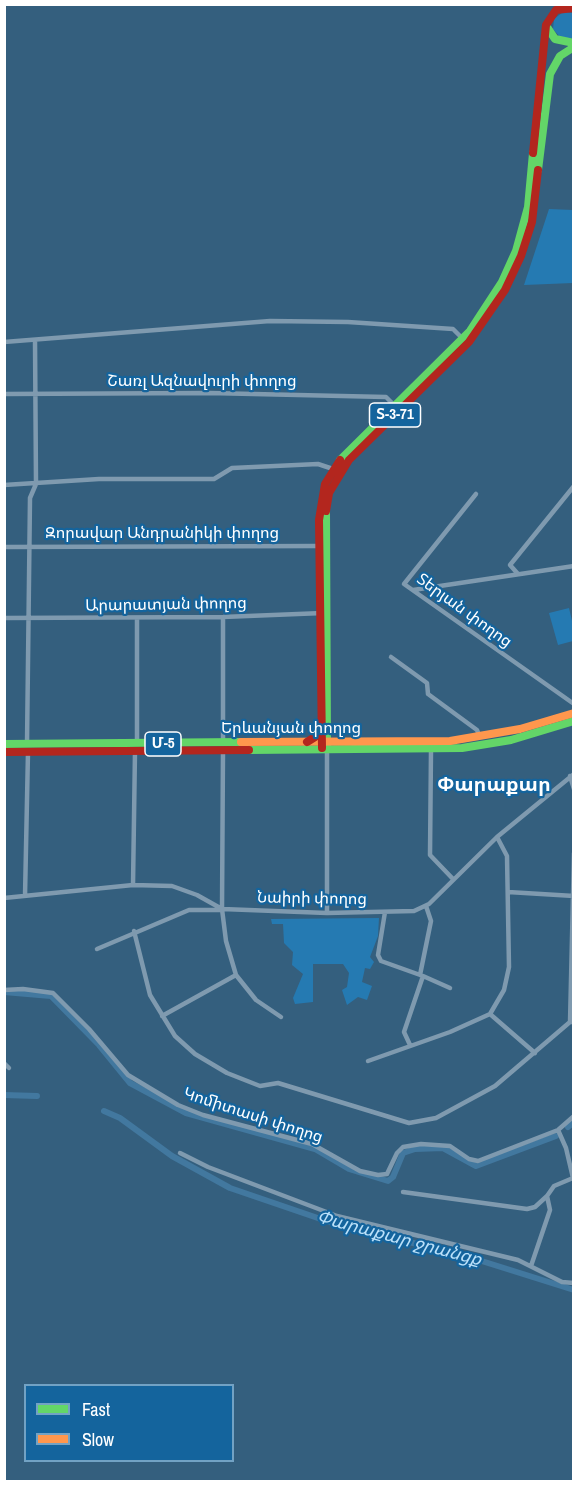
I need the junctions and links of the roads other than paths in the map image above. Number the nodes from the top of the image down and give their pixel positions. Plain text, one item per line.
1 (573, 8) edge
2 (546, 25) junction
3 (573, 45) edge
4 (462, 338) junction
5 (35, 340) junction
6 (4, 342) edge
7 (4, 394) edge
8 (36, 394) junction
9 (395, 406) junction
10 (333, 469) junction
11 (36, 484) junction
12 (4, 485) edge
13 (573, 486) edge
14 (476, 494) dead end
15 (31, 546) junction
16 (319, 546) junction
17 (4, 547) edge
18 (573, 566) edge
19 (518, 574) junction
20 (413, 590) junction
21 (324, 613) junction
22 (223, 617) junction
23 (4, 618) edge
24 (29, 618) junction
25 (137, 618) junction
26 (391, 657) dead end
27 (573, 704) edge
28 (573, 712) edge
29 (573, 721) edge
30 (322, 728) junction
31 (479, 738) junction
32 (304, 743) junction
33 (4, 744) edge
34 (136, 747) junction
35 (223, 747) junction
36 (27, 748) junction
37 (325, 748) junction
38 (431, 750) junction
39 (4, 752) edge
40 (572, 775) edge
41 (573, 789) edge
42 (497, 837) junction
43 (573, 853) edge
44 (453, 879) junction
45 (133, 885) junction
46 (508, 892) junction
47 (25, 896) junction
48 (572, 896) edge
49 (4, 898) edge
50 (426, 906) junction
51 (222, 909) junction
52 (385, 912) junction
53 (327, 913) junction
54 (134, 931) junction
55 (97, 949) dead end
56 (236, 975) junction
57 (421, 975) junction
58 (450, 988) dead end
59 (4, 990) edge
60 (490, 1014) junction
61 (162, 1016) junction
62 (281, 1017) dead end
63 (572, 1022) edge
64 (410, 1046) junction
65 (535, 1053) junction
66 (368, 1061) dead end
67 (573, 1116) edge
68 (558, 1131) junction
69 (180, 1153) dead end
70 (402, 1192) dead end
71 (547, 1197) junction
72 (531, 1266) junction
73 (573, 1284) edge

1 - 2 main road
2 - 3 main road, Տ-3-71
2 - 4 main road, Տ-3-71
3 - 21 main road, Տ-3-71
4 - 5 street
4 - 9 main road, Տ-3-71
5 - 6 street
5 - 8 street
7 - 8 street, Շառլ Ազնավուրի փողոց
8 - 9 street, Շառլ Ազնավուրի փողոց
8 - 11 street
9 - 10 main road, Տ-3-71
10 - 11 street
10 - 16 main road, Տ-3-71
11 - 12 street
11 - 15 street
13 - 19 street
14 - 20 street, Տերյան փողոց
15 - 16 street, Զորավար Անդրանիկի փողոց
15 - 17 street, Զորավար Անդրանիկի փողոց
15 - 24 street
16 - 21 main road, Տ-3-71
18 - 19 street
19 - 20 street
20 - 27 street, Տերյան փողոց
21 - 22 street, Արարատյան փողոց
21 - 30 main road, Տ-3-71
21 - 37 main road, Տ-3-71
22 - 25 street, Արարատյան փողոց
22 - 35 street
23 - 24 street, Արարատյան փողոց
24 - 25 street, Արարատյան փողոց
24 - 36 street
25 - 34 street
26 - 31 street
28 - 31 main road, Երևանյան փողոց / Մ-5
29 - 38 main road, Երևանյան փողոց / Մ-5
30 - 32 main road
30 - 37 main road, Տ-3-71
31 - 37 main road, Երևանյան փողոց / Մ-5
32 - 35 main road, Երևանյան փողոց / Մ-5
32 - 37 main road, Երևանյան փողոց / Մ-5
33 - 36 main road, Երևանյան փողոց / Մ-5
34 - 35 main road, Երևանյան փողոց / Մ-5
34 - 36 main road, Երևանյան փողոց / Մ-5
34 - 45 street
35 - 37 main road, Երևանյան փողոց / Մ-5
35 - 51 street
36 - 39 main road, Երևանյան փողոց / Մ-5
36 - 47 street
37 - 38 main road, Երևանյան փողոց / Մ-5
37 - 53 street
38 - 44 street
40 - 41 street
40 - 42 street
42 - 44 street
42 - 46 street
43 - 48 street
44 - 50 street
45 - 47 street, Նաիրի փողոց
45 - 51 street, Նաիրի փողոց
46 - 48 street
46 - 60 street
47 - 49 street, Նաիրի փողոց
48 - 63 street
50 - 52 street, Նաիրի փողոց
50 - 57 street
51 - 53 street, Նաիրի փողոց
51 - 54 street
51 - 56 street
52 - 53 street, Նաիրի փողոց
52 - 57 street
54 - 55 street
54 - 61 street
56 - 61 street
56 - 62 street
57 - 58 street
57 - 64 street
59 - 68 street, Կոմիտասի փողոց
60 - 64 street
60 - 65 street
61 - 65 street
63 - 65 street
64 - 66 street
67 - 68 street, Կոմիտասի փողոց
68 - 71 street
69 - 72 street
70 - 71 street
71 - 72 street
72 - 73 street

